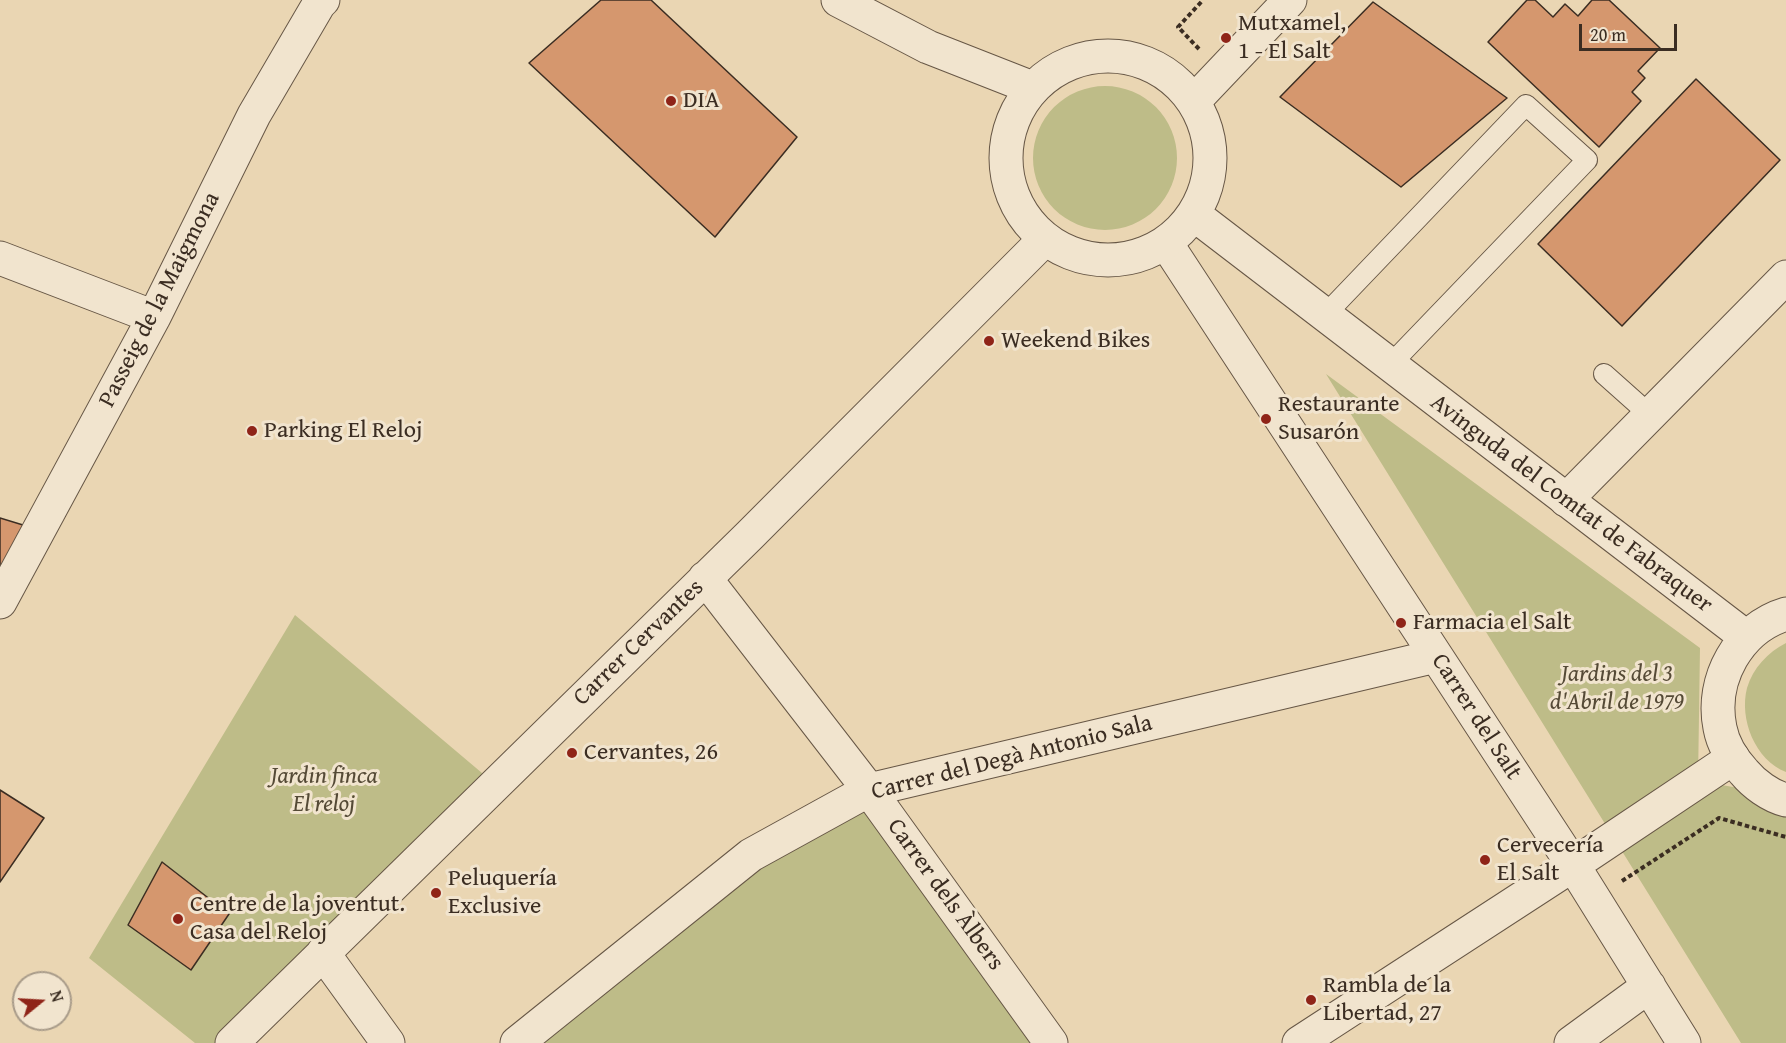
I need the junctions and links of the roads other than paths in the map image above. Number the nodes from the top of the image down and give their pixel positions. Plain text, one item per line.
1 (323, 0) edge
2 (838, 0) edge
3 (1290, 0) edge
4 (1030, 87) junction
5 (1194, 101) junction
6 (1196, 216) junction
7 (1044, 240) junction
8 (1166, 243) junction
9 (0, 258) edge
10 (1786, 277) edge
11 (1325, 315) junction
12 (154, 317) junction
13 (1390, 365) junction
14 (1604, 374) dead end
15 (1650, 415) junction
16 (1566, 500) junction
17 (705, 578) junction
18 (0, 602) edge
19 (1786, 614) edge
20 (1746, 638) junction
21 (1436, 656) junction
22 (1732, 759) junction
23 (869, 790) junction
24 (1786, 800) edge
25 (1573, 865) junction
26 (323, 953) junction
27 (1649, 986) junction
28 (232, 1043) edge
29 (388, 1043) edge
30 (517, 1043) edge
31 (1051, 1043) edge
32 (1299, 1043) edge
33 (1571, 1043) edge
34 (1684, 1043) edge

1 - 12 street, Passeig de la Maigmona
2 - 4 street
3 - 5 street
4 - 5 street
4 - 7 street
5 - 6 street
6 - 8 street
6 - 11 street, Avinguda del Comtat de Fabraquer
7 - 8 street
7 - 17 street, Carrer Cervantes
8 - 21 street, Carrer del Salt
9 - 12 street
10 - 15 street
11 - 13 street, Avinguda del Comtat de Fabraquer
11 - 13 lane
12 - 18 street, Passeig de la Maigmona
13 - 16 street, Avinguda del Comtat de Fabraquer
14 - 15 lane
15 - 16 street
16 - 20 street, Avinguda del Comtat de Fabraquer
17 - 23 street, Carrer dels Àlbers
17 - 26 street, Carrer Cervantes
19 - 20 street
20 - 22 street
21 - 23 street, Carrer del Degà Antonio Sala
21 - 25 street, Carrer del Salt
22 - 24 street
22 - 25 street
23 - 30 street, Carrer del Degà Antonio Sala
23 - 31 street, Carrer dels Àlbers
25 - 27 street, Carrer del Salt
25 - 32 street
26 - 28 street, Carrer Cervantes
26 - 29 street
27 - 33 street
27 - 34 street, Carrer del Salt

